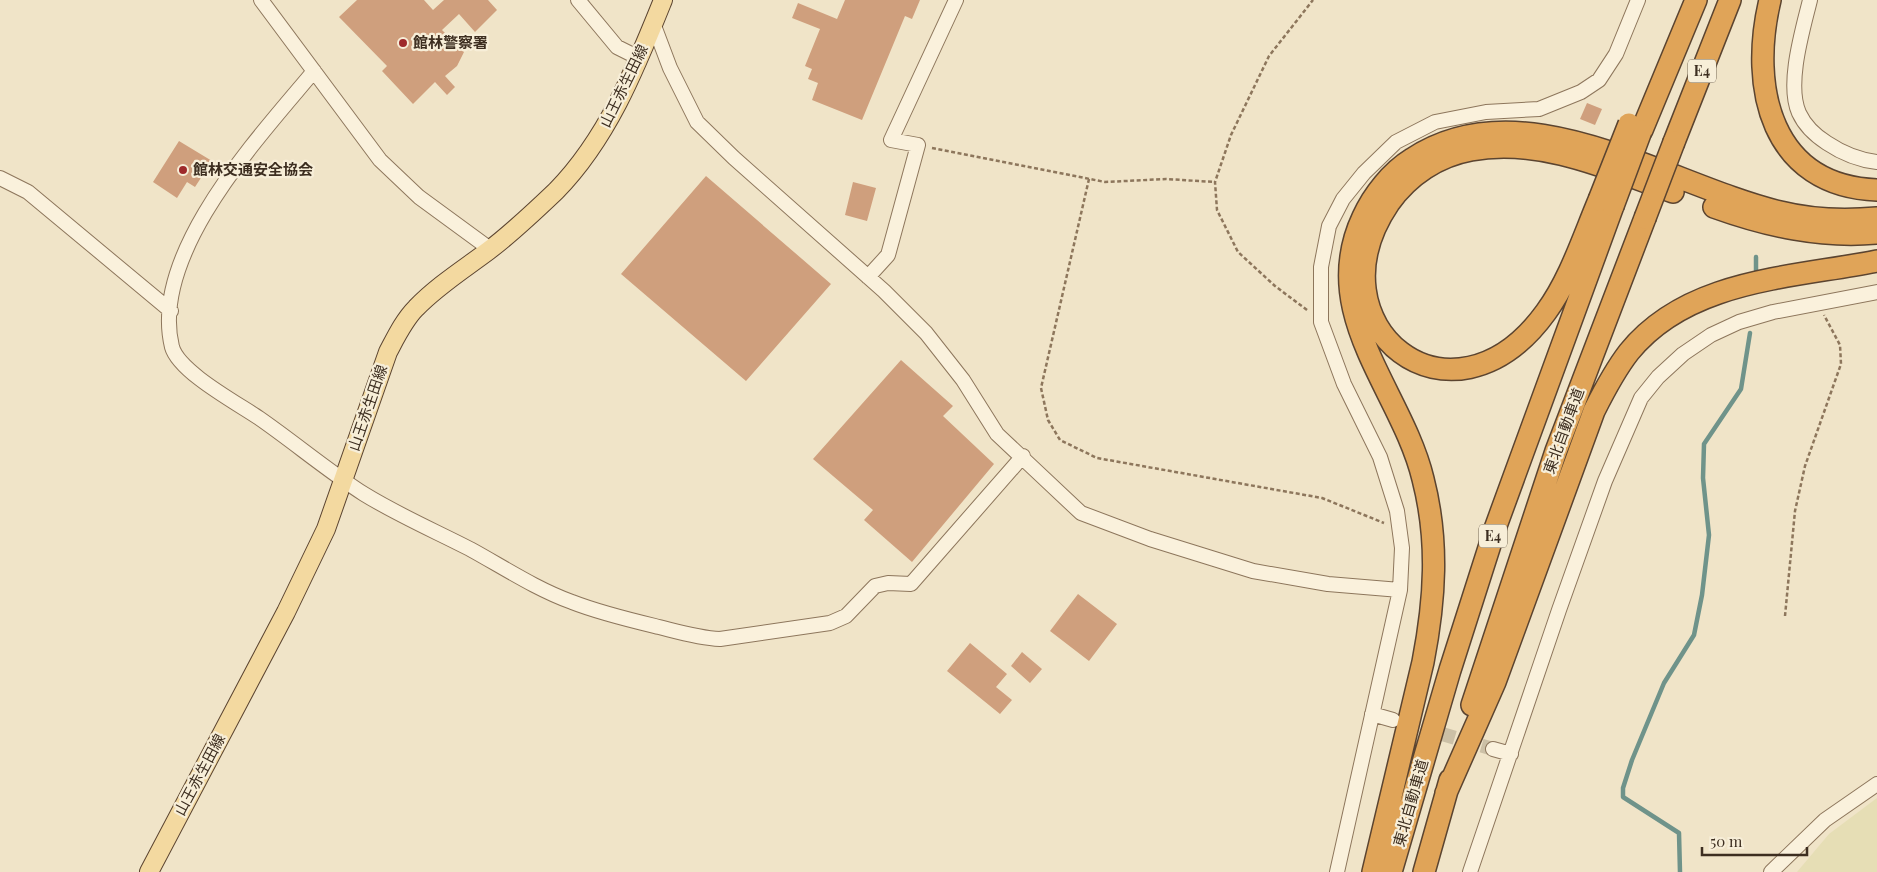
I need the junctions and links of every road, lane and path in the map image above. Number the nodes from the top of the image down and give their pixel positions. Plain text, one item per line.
1 (261, 0) edge
2 (578, 0) edge
3 (663, 0) edge
4 (956, 0) edge
5 (1314, 0) edge
6 (1638, 0) edge
7 (1688, 0) edge
8 (1696, 0) edge
9 (1730, 0) edge
10 (1770, 0) edge
11 (1810, 0) edge
12 (653, 23) junction
13 (639, 58) junction
14 (314, 71) junction
15 (1636, 127) junction
16 (918, 146) junction
17 (1877, 162) edge
18 (0, 178) edge
19 (1089, 179) junction
20 (1215, 182) junction
21 (1877, 190) edge
22 (1606, 203) junction
23 (1877, 218) edge
24 (1877, 233) edge
25 (490, 249) junction
26 (1877, 261) edge
27 (868, 277) junction
28 (1877, 292) edge
29 (1818, 304) junction
30 (171, 311) junction
31 (1321, 322) junction
32 (1023, 456) junction
33 (344, 479) junction
34 (1400, 529) junction
35 (1400, 590) junction
36 (1785, 616) dead end
37 (1372, 714) junction
38 (1393, 720) tunnel mouth
39 (1493, 749) tunnel mouth
40 (1511, 754) junction
41 (1877, 784) edge
42 (1446, 793) junction
43 (149, 872) edge
44 (1337, 872) edge
45 (1373, 872) edge
46 (1391, 872) edge
47 (1424, 872) edge
48 (1470, 872) edge
49 (1771, 872) edge

1 - 14 street
2 - 13 street
3 - 12 main road, 山王赤生田線
4 - 16 street
5 - 20 path
6 - 31 street
7 - 15 highway
8 - 15 highway, 東北自動車道 / E4
9 - 42 highway, 東北自動車道 / E4, bridge
10 - 21 highway
11 - 17 street
12 - 13 main road, 山王赤生田線
12 - 27 street
13 - 25 main road, 山王赤生田線
14 - 25 street
14 - 30 street
15 - 22 highway, 東北自動車道 / E4, bridge
16 - 19 path
16 - 27 street
18 - 30 street
19 - 20 path
19 - 34 path
20 - 31 path
22 - 24 highway
22 - 46 highway, 東北自動車道 / E4
23 - 45 highway
25 - 33 main road, 山王赤生田線
26 - 42 highway
27 - 32 street
28 - 29 street
29 - 36 path
29 - 40 street
30 - 33 street
31 - 34 street
32 - 33 street
32 - 35 street
33 - 43 main road, 山王赤生田線
34 - 35 street
35 - 37 street
37 - 38 street
37 - 44 street
39 - 40 street
40 - 48 street
41 - 49 street
42 - 47 highway, 東北自動車道 / E4

